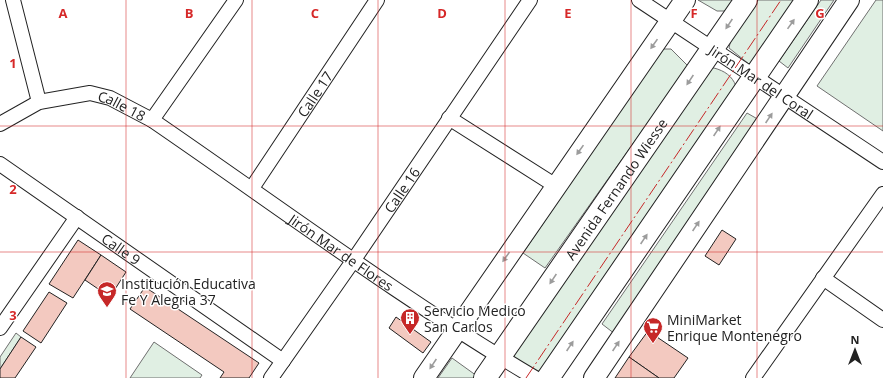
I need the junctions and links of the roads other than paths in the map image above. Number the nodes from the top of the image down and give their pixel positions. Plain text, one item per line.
1 (13, 0) edge
2 (236, 0) edge
3 (377, 0) edge
4 (530, 0) edge
5 (639, 0) edge
6 (685, 0) edge
7 (746, 0) edge
8 (807, 0) edge
9 (849, 0) edge
10 (670, 21) junction
11 (713, 48) junction
12 (755, 76) junction
13 (784, 96) junction
14 (39, 102) junction
15 (449, 118) junction
16 (152, 120) junction
17 (0, 124) edge
18 (883, 162) edge
19 (0, 164) edge
20 (556, 186) junction
21 (252, 188) junction
22 (883, 194) edge
23 (77, 217) junction
24 (354, 261) junction
25 (823, 278) junction
26 (883, 320) edge
27 (0, 328) edge
28 (456, 330) junction
29 (499, 357) junction
30 (283, 361) junction
31 (271, 378) edge
32 (424, 378) edge
33 (485, 378) edge
34 (535, 378) edge
35 (548, 378) edge
36 (594, 378) edge
37 (754, 378) edge

1 - 14 street
2 - 16 street, Calle 18
3 - 21 street, Calle 17
4 - 15 street, Calle 16
5 - 10 street, Jirón Mar del Coral
6 - 10 main road
7 -> 11 main road, Avenida Fernando Wiesse
12 -> 8 main road
9 - 13 main road
10 - 11 street, Jirón Mar del Coral
10 -> 20 main road
11 - 12 street, Jirón Mar del Coral
11 -> 29 main road, Avenida Fernando Wiesse
12 - 13 street, Jirón Mar del Coral
35 -> 12 main road
13 - 18 street, Jirón Mar del Coral
36 -> 13 main road
14 - 16 street, Calle 18
14 - 17 street, Calle 18
15 - 20 street
15 - 24 street, Calle 16
16 - 21 street, Jirón Mar de Flores
19 - 23 street, Calle 9
20 -> 28 main road
21 - 24 street, Jirón Mar de Flores
22 - 25 street
23 - 27 street
23 - 30 street, Calle 9
24 - 28 street, Jirón Mar de Flores
24 - 30 street, Calle 16
25 - 26 street
25 - 37 street
28 - 29 street, Jirón Mar de Flores
28 -> 32 main road
29 - 33 main road, Avenida Fernando Wiesse
29 - 34 street, Jirón Mar de Flores
30 - 31 street, Calle 16

